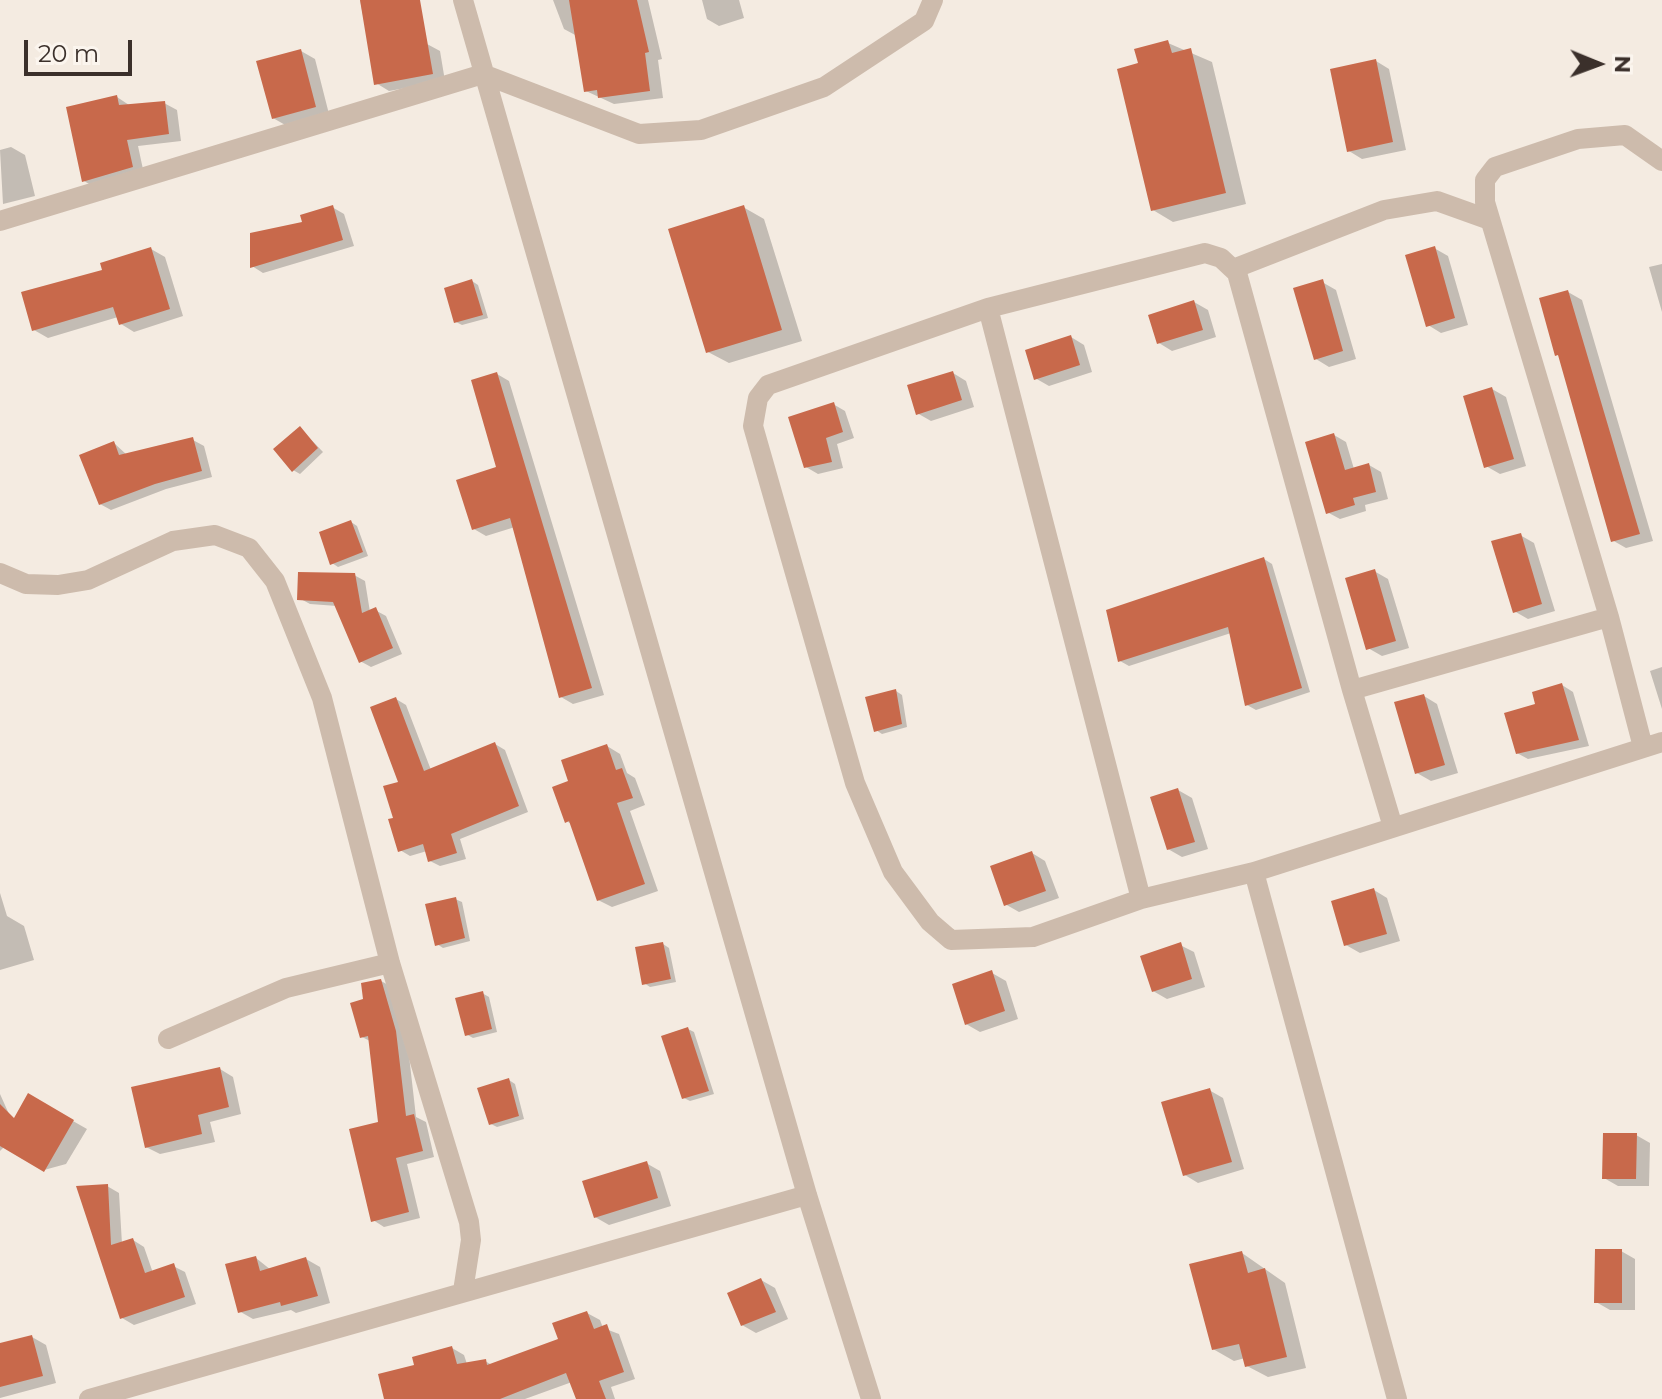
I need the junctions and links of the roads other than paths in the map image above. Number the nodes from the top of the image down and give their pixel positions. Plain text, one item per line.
1 (463, 0) edge
2 (933, 0) edge
3 (483, 74) junction
4 (1662, 161) edge
5 (1490, 220) junction
6 (0, 221) edge
7 (1233, 269) junction
8 (988, 308) junction
9 (0, 573) edge
10 (1609, 617) junction
11 (1352, 690) junction
12 (1652, 744) edge
13 (1393, 827) junction
14 (1254, 872) junction
15 (1141, 899) junction
16 (390, 963) junction
17 (168, 1039) dead end
18 (807, 1195) junction
19 (463, 1291) junction
20 (89, 1399) edge
21 (871, 1399) edge
22 (1397, 1399) edge

1 - 3 street
2 - 3 street
3 - 6 street
3 - 18 street
4 - 5 street
5 - 7 street
5 - 10 street
7 - 8 street
7 - 11 street
8 - 15 street
8 - 15 street
9 - 16 street
10 - 11 street
10 - 12 street
11 - 13 street
12 - 13 street
13 - 14 street
14 - 15 street
14 - 22 street
16 - 17 street
16 - 19 street
18 - 19 street
18 - 21 street
19 - 20 street

